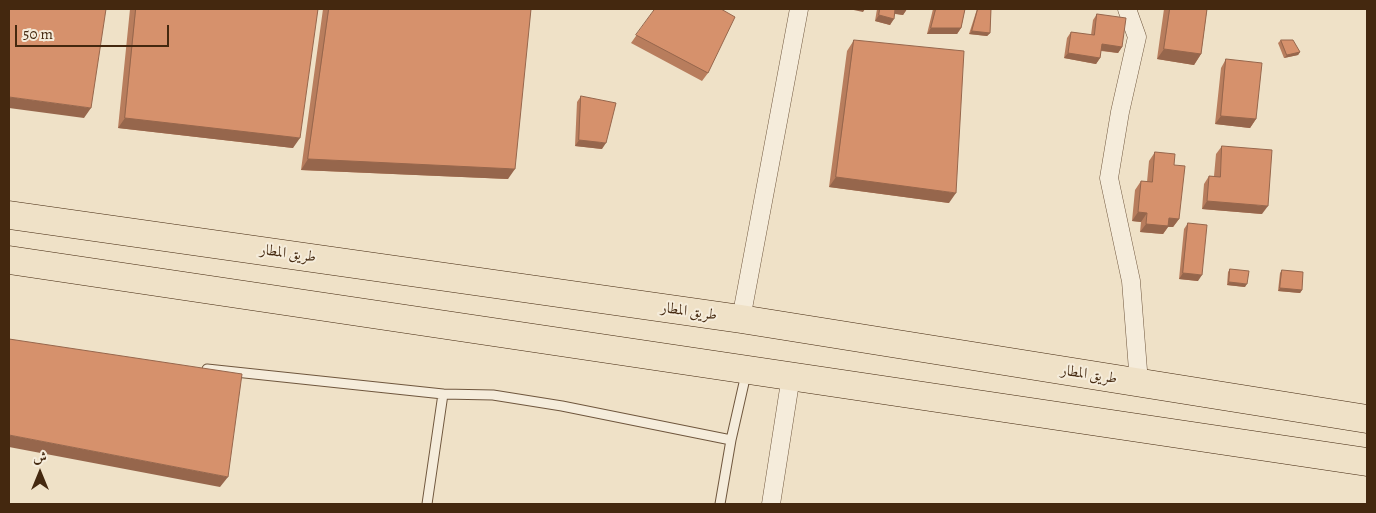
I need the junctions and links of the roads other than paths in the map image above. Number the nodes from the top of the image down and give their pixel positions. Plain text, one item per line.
1 (799, 9) edge
2 (1126, 9) edge
3 (9, 215) edge
4 (9, 260) edge
5 (741, 319) junction
6 (194, 368) edge
7 (747, 371) junction
8 (791, 376) junction
9 (1139, 382) junction
10 (443, 394) junction
11 (1367, 419) edge
12 (731, 440) junction
13 (1367, 462) edge
14 (427, 504) edge
15 (720, 504) edge
16 (771, 504) edge

1 - 5 street
2 - 9 street
3 - 5 highway, طريق المطار
4 - 7 highway
5 - 9 highway, طريق المطار
6 - 10 lane
7 - 8 highway
7 - 12 lane
8 - 13 highway
8 - 16 street
9 - 11 highway, طريق المطار
10 - 12 lane
10 - 14 lane
12 - 15 lane

